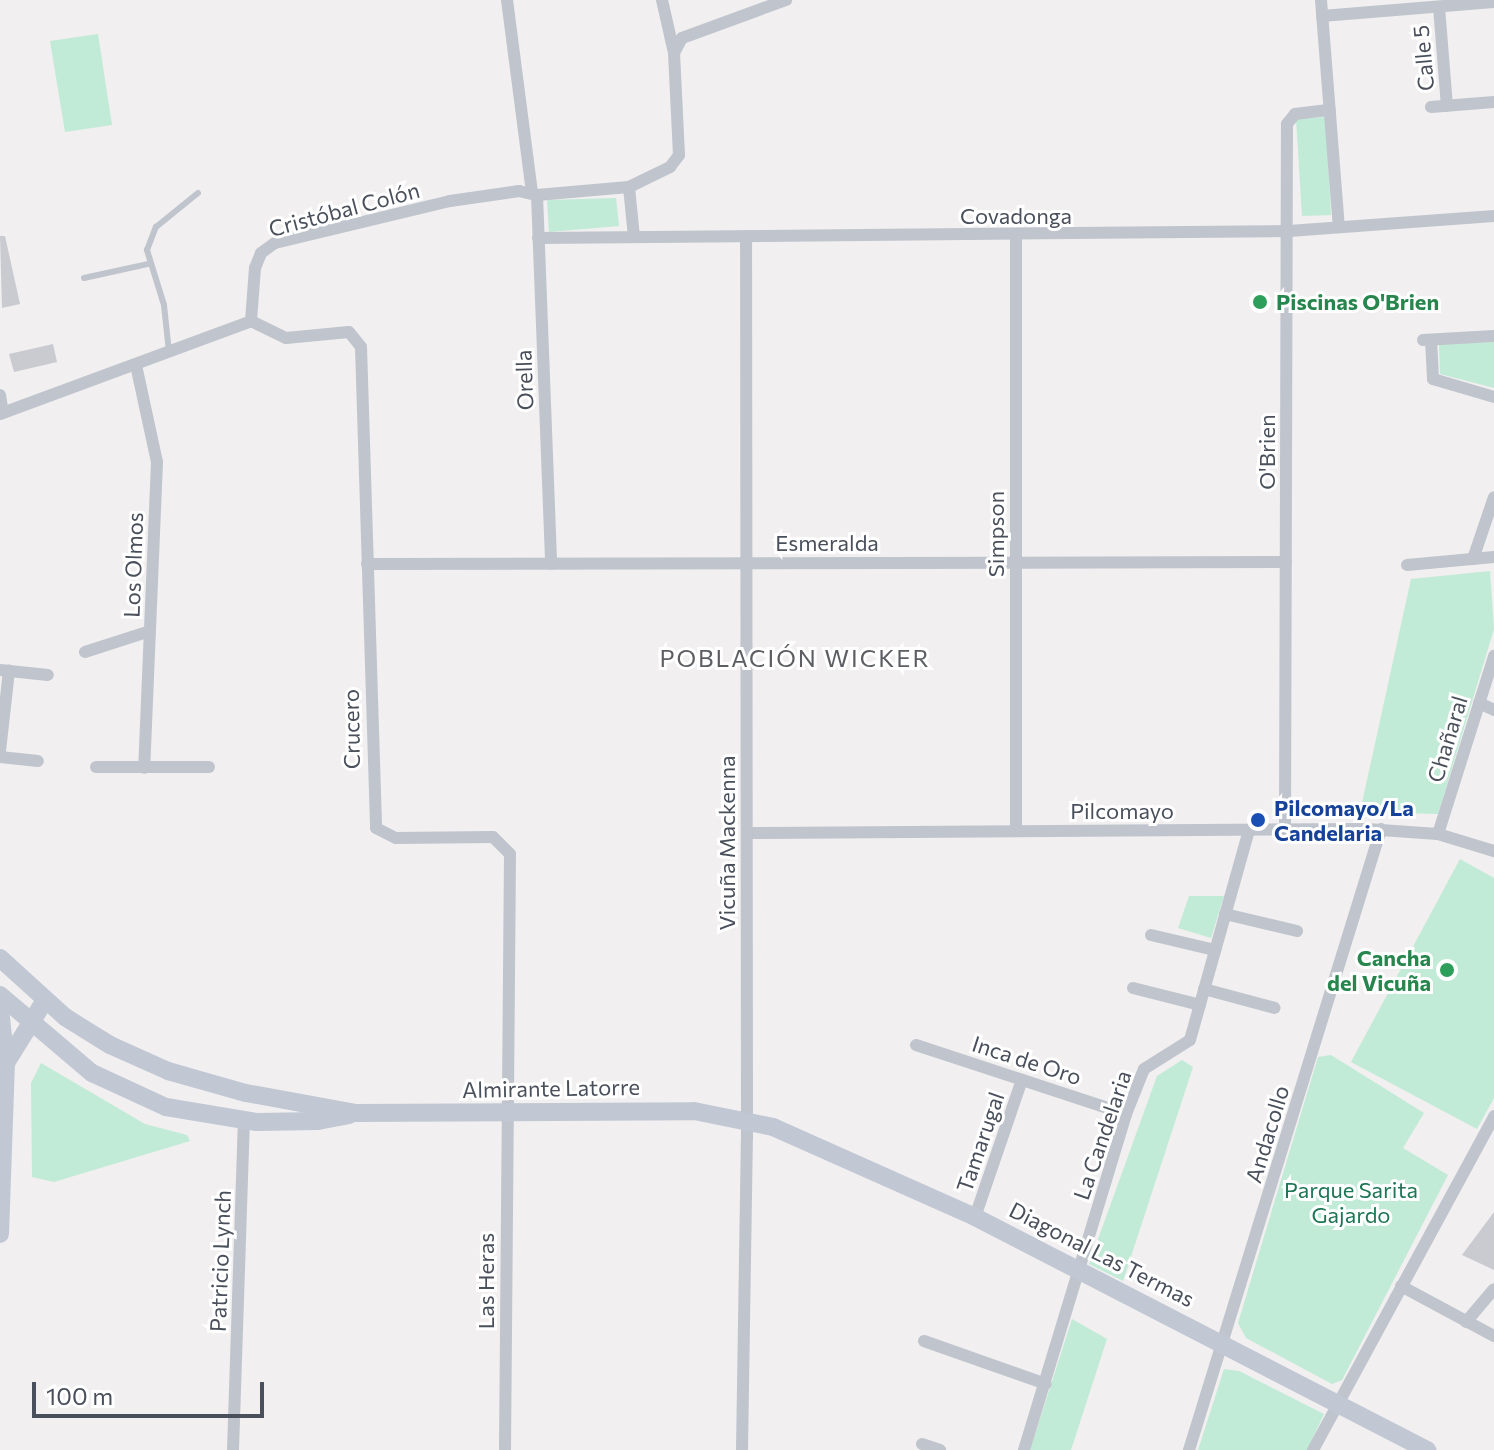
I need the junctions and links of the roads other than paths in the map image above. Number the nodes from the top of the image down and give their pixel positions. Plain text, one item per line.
1 (507, 0) edge
2 (662, 0) edge
3 (786, 0) edge
4 (1321, 0) edge
5 (1494, 2) edge
6 (1444, 4) edge
7 (1322, 16) junction
8 (674, 53) junction
9 (1494, 102) edge
10 (1447, 106) junction
11 (1431, 107) dead end
12 (1330, 110) junction
13 (629, 187) junction
14 (198, 193) dead end
15 (534, 193) junction
16 (1494, 216) edge
17 (1339, 227) junction
18 (1289, 231) junction
19 (746, 236) junction
20 (1016, 236) junction
21 (634, 237) junction
22 (538, 238) junction
23 (148, 264) junction
24 (84, 278) dead end
25 (251, 321) junction
26 (1494, 336) edge
27 (169, 352) junction
28 (136, 365) junction
29 (0, 395) edge
30 (1494, 397) edge
31 (2, 413) edge
32 (1494, 497) edge
33 (1494, 557) edge
34 (1473, 559) junction
35 (1286, 562) junction
36 (745, 563) junction
37 (1016, 563) junction
38 (367, 564) junction
39 (551, 564) junction
40 (1407, 565) dead end
41 (150, 631) junction
42 (85, 652) dead end
43 (1494, 656) edge
44 (4, 671) edge
45 (48, 675) dead end
46 (1479, 703) junction
47 (1494, 710) edge
48 (0, 751) edge
49 (0, 757) edge
50 (38, 761) dead end
51 (96, 767) dead end
52 (209, 767) dead end
53 (144, 768) junction
54 (1285, 829) junction
55 (1381, 829) junction
56 (1249, 830) junction
57 (1016, 831) junction
58 (747, 833) junction
59 (1438, 834) junction
60 (1494, 851) edge
61 (1225, 914) junction
62 (1297, 931) dead end
63 (1151, 935) dead end
64 (1215, 950) junction
65 (0, 958) edge
66 (1133, 988) dead end
67 (1204, 989) junction
68 (0, 995) edge
69 (45, 1000) junction
70 (1200, 1005) junction
71 (1275, 1008) dead end
72 (0, 1009) edge
73 (29, 1024) junction
74 (916, 1045) dead end
75 (6, 1063) junction
76 (1022, 1080) junction
77 (356, 1113) junction
78 (508, 1113) junction
79 (1126, 1114) junction
80 (1494, 1118) edge
81 (747, 1119) junction
82 (244, 1121) junction
83 (975, 1217) junction
84 (0, 1234) edge
85 (1079, 1270) junction
86 (1401, 1286) junction
87 (1494, 1289) edge
88 (1466, 1322) junction
89 (1494, 1336) edge
90 (924, 1341) dead end
91 (1223, 1342) junction
92 (1046, 1384) junction
93 (1339, 1401) junction
94 (922, 1444) dead end
95 (233, 1450) edge
96 (505, 1450) edge
97 (742, 1450) edge
98 (940, 1450) edge
99 (1024, 1450) edge
100 (1189, 1450) edge
101 (1313, 1450) edge
102 (1427, 1450) edge

1 - 15 street, Orella
2 - 8 street
3 - 8 street
4 - 7 street
5 - 6 street
6 - 7 street
6 - 10 street, Calle 5
7 - 12 street
8 - 13 street, Cristóbal Colón
9 - 10 street
10 - 11 street
12 - 17 street
12 - 18 street, O'Brien
13 - 15 street, Cristóbal Colón
13 - 21 street
14 - 23 lane
15 - 22 street, Orella
15 - 25 street, Cristóbal Colón
16 - 17 street, Covadonga
17 - 18 street, Covadonga
18 - 20 street, Covadonga
18 - 35 street, O'Brien
19 - 20 street, Covadonga
19 - 21 street, Covadonga
19 - 36 street, Vicuña Mackenna
20 - 37 street, Simpson
21 - 22 street, Covadonga
22 - 39 street, Orella
23 - 24 lane
23 - 27 lane
25 - 27 street
25 - 38 street, Crucero
26 - 30 street
27 - 28 street
28 - 31 street
28 - 41 street, Los Olmos
29 - 31 street
32 - 34 street
33 - 34 street
34 - 40 street
35 - 37 street, Esmeralda
35 - 54 street, O'Brien
36 - 37 street, Esmeralda
36 - 39 street, Esmeralda
36 - 58 street, Vicuña Mackenna
37 - 57 street, Simpson
38 - 39 street, Esmeralda
38 - 78 street, Crucero
41 - 42 street
41 - 53 street, Los Olmos
43 - 46 street, Chañaral
44 - 45 street
44 - 48 street
46 - 47 street
46 - 59 street, Chañaral
49 - 50 street
51 - 53 street
52 - 53 street
54 - 55 street, Pilcomayo
54 - 56 street, Pilcomayo
55 - 59 street, Pilcomayo
55 - 91 street, Andacollo
56 - 57 street, Pilcomayo
56 - 61 street
57 - 58 street, Pilcomayo
58 - 81 street, Vicuña Mackenna
59 - 60 street, Pilcomayo
61 - 62 street
61 - 64 street
63 - 64 street
64 - 67 street
65 - 69 main road, Almirante Latorre
66 - 70 street
67 - 70 street
67 - 71 street
68 - 73 main road, Almirante Latorre
69 - 73 main road
69 - 77 main road, Almirante Latorre
70 - 79 street, La Candelaria
72 - 75 main road
73 - 75 main road
73 - 82 main road, Almirante Latorre
74 - 76 street, Inca de Oro
75 - 84 main road
76 - 79 street, Inca de Oro
76 - 83 street, Tamarugal
77 - 78 main road, Almirante Latorre
77 - 82 main road, Almirante Latorre
78 - 81 main road, Almirante Latorre
78 - 96 street, Las Heras
79 - 85 street, La Candelaria
80 - 86 street
81 - 83 main road, Diagonal Las Termas
81 - 97 street, Vicuña Mackenna
82 - 95 street, Patricio Lynch
83 - 85 main road, Diagonal Las Termas
85 - 91 main road, Diagonal Las Termas
85 - 92 street, La Candelaria
86 - 88 street
86 - 93 street
87 - 88 street
88 - 89 street
90 - 92 street
91 - 93 main road, Diagonal Las Termas
91 - 100 street, Andacollo
92 - 99 street, La Candelaria
93 - 101 street
93 - 102 main road, Diagonal Las Termas
94 - 98 street

